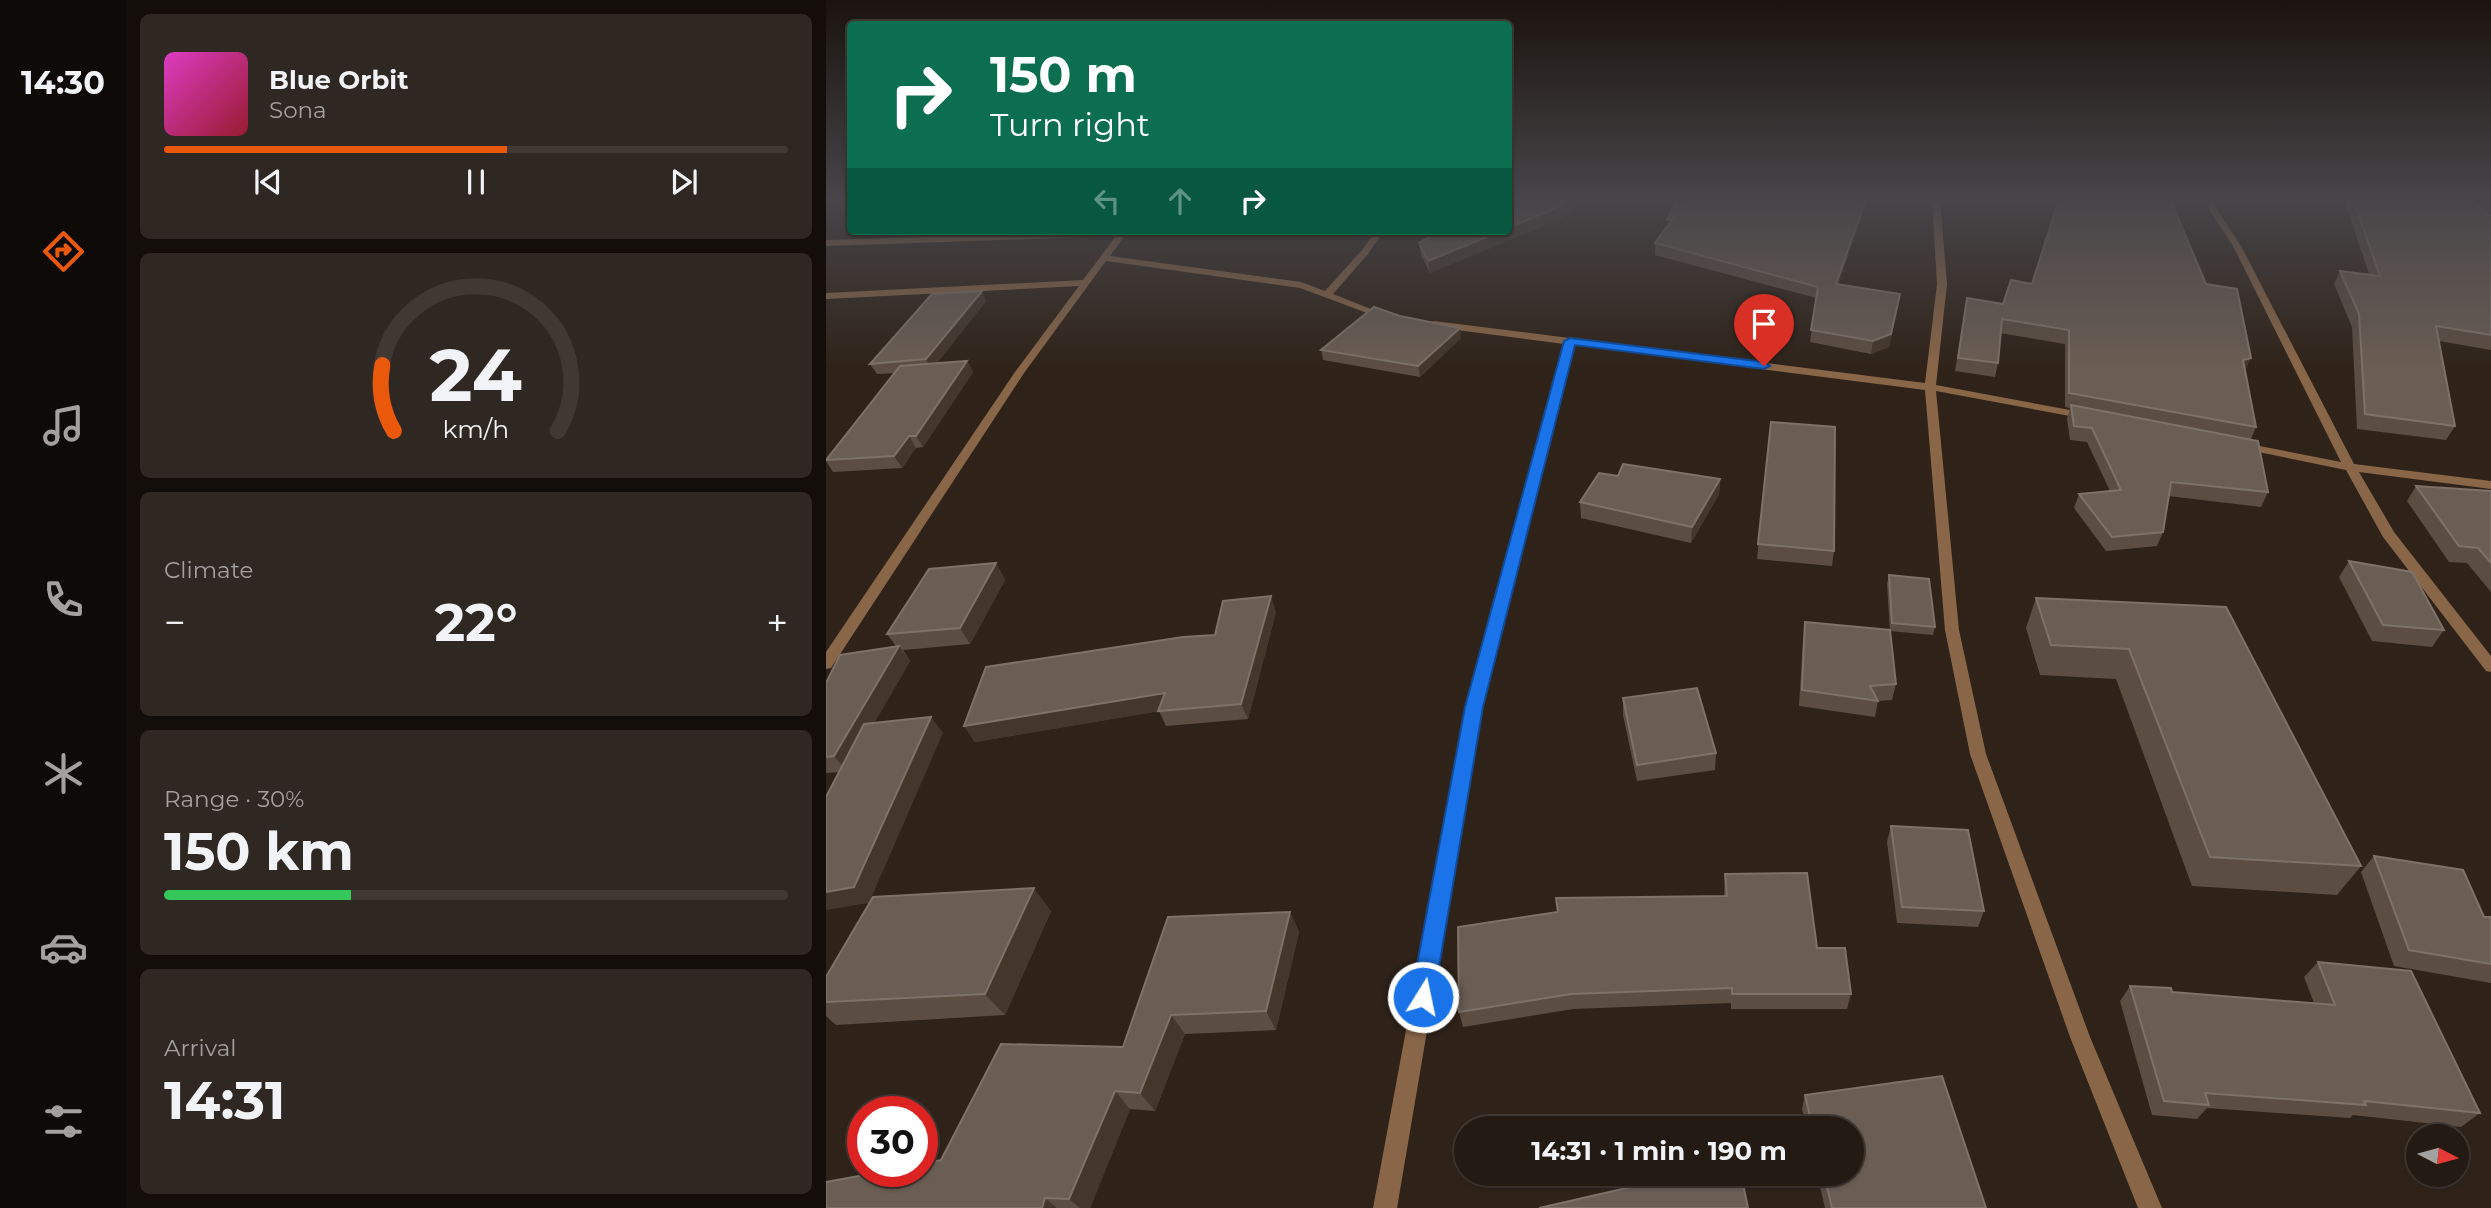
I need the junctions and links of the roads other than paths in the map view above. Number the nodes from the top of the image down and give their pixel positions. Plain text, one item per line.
1 (1107, 255) edge
2 (1363, 255) edge
3 (1940, 255) edge
4 (2242, 255) edge
5 (1105, 258) junction
6 (1087, 284) junction
7 (1328, 293) junction
8 (826, 296) edge
9 (1403, 320) edge
10 (1416, 322) edge
11 (1570, 341) junction
12 (1930, 387) junction
13 (2093, 418) edge
14 (2228, 443) edge
15 (2350, 467) junction
16 (2491, 485) edge
17 (826, 664) edge
18 (2491, 667) edge
19 (1385, 1208) edge
20 (2150, 1208) edge

1 - 5 street
2 - 7 street
3 - 12 street
4 - 15 street
5 - 6 street
5 - 7 street
6 - 8 street
6 - 17 street
7 - 9 street
10 - 11 street
11 - 12 street
11 - 19 street
12 - 13 street
12 - 20 street
14 - 15 street
15 - 16 street
15 - 18 street

